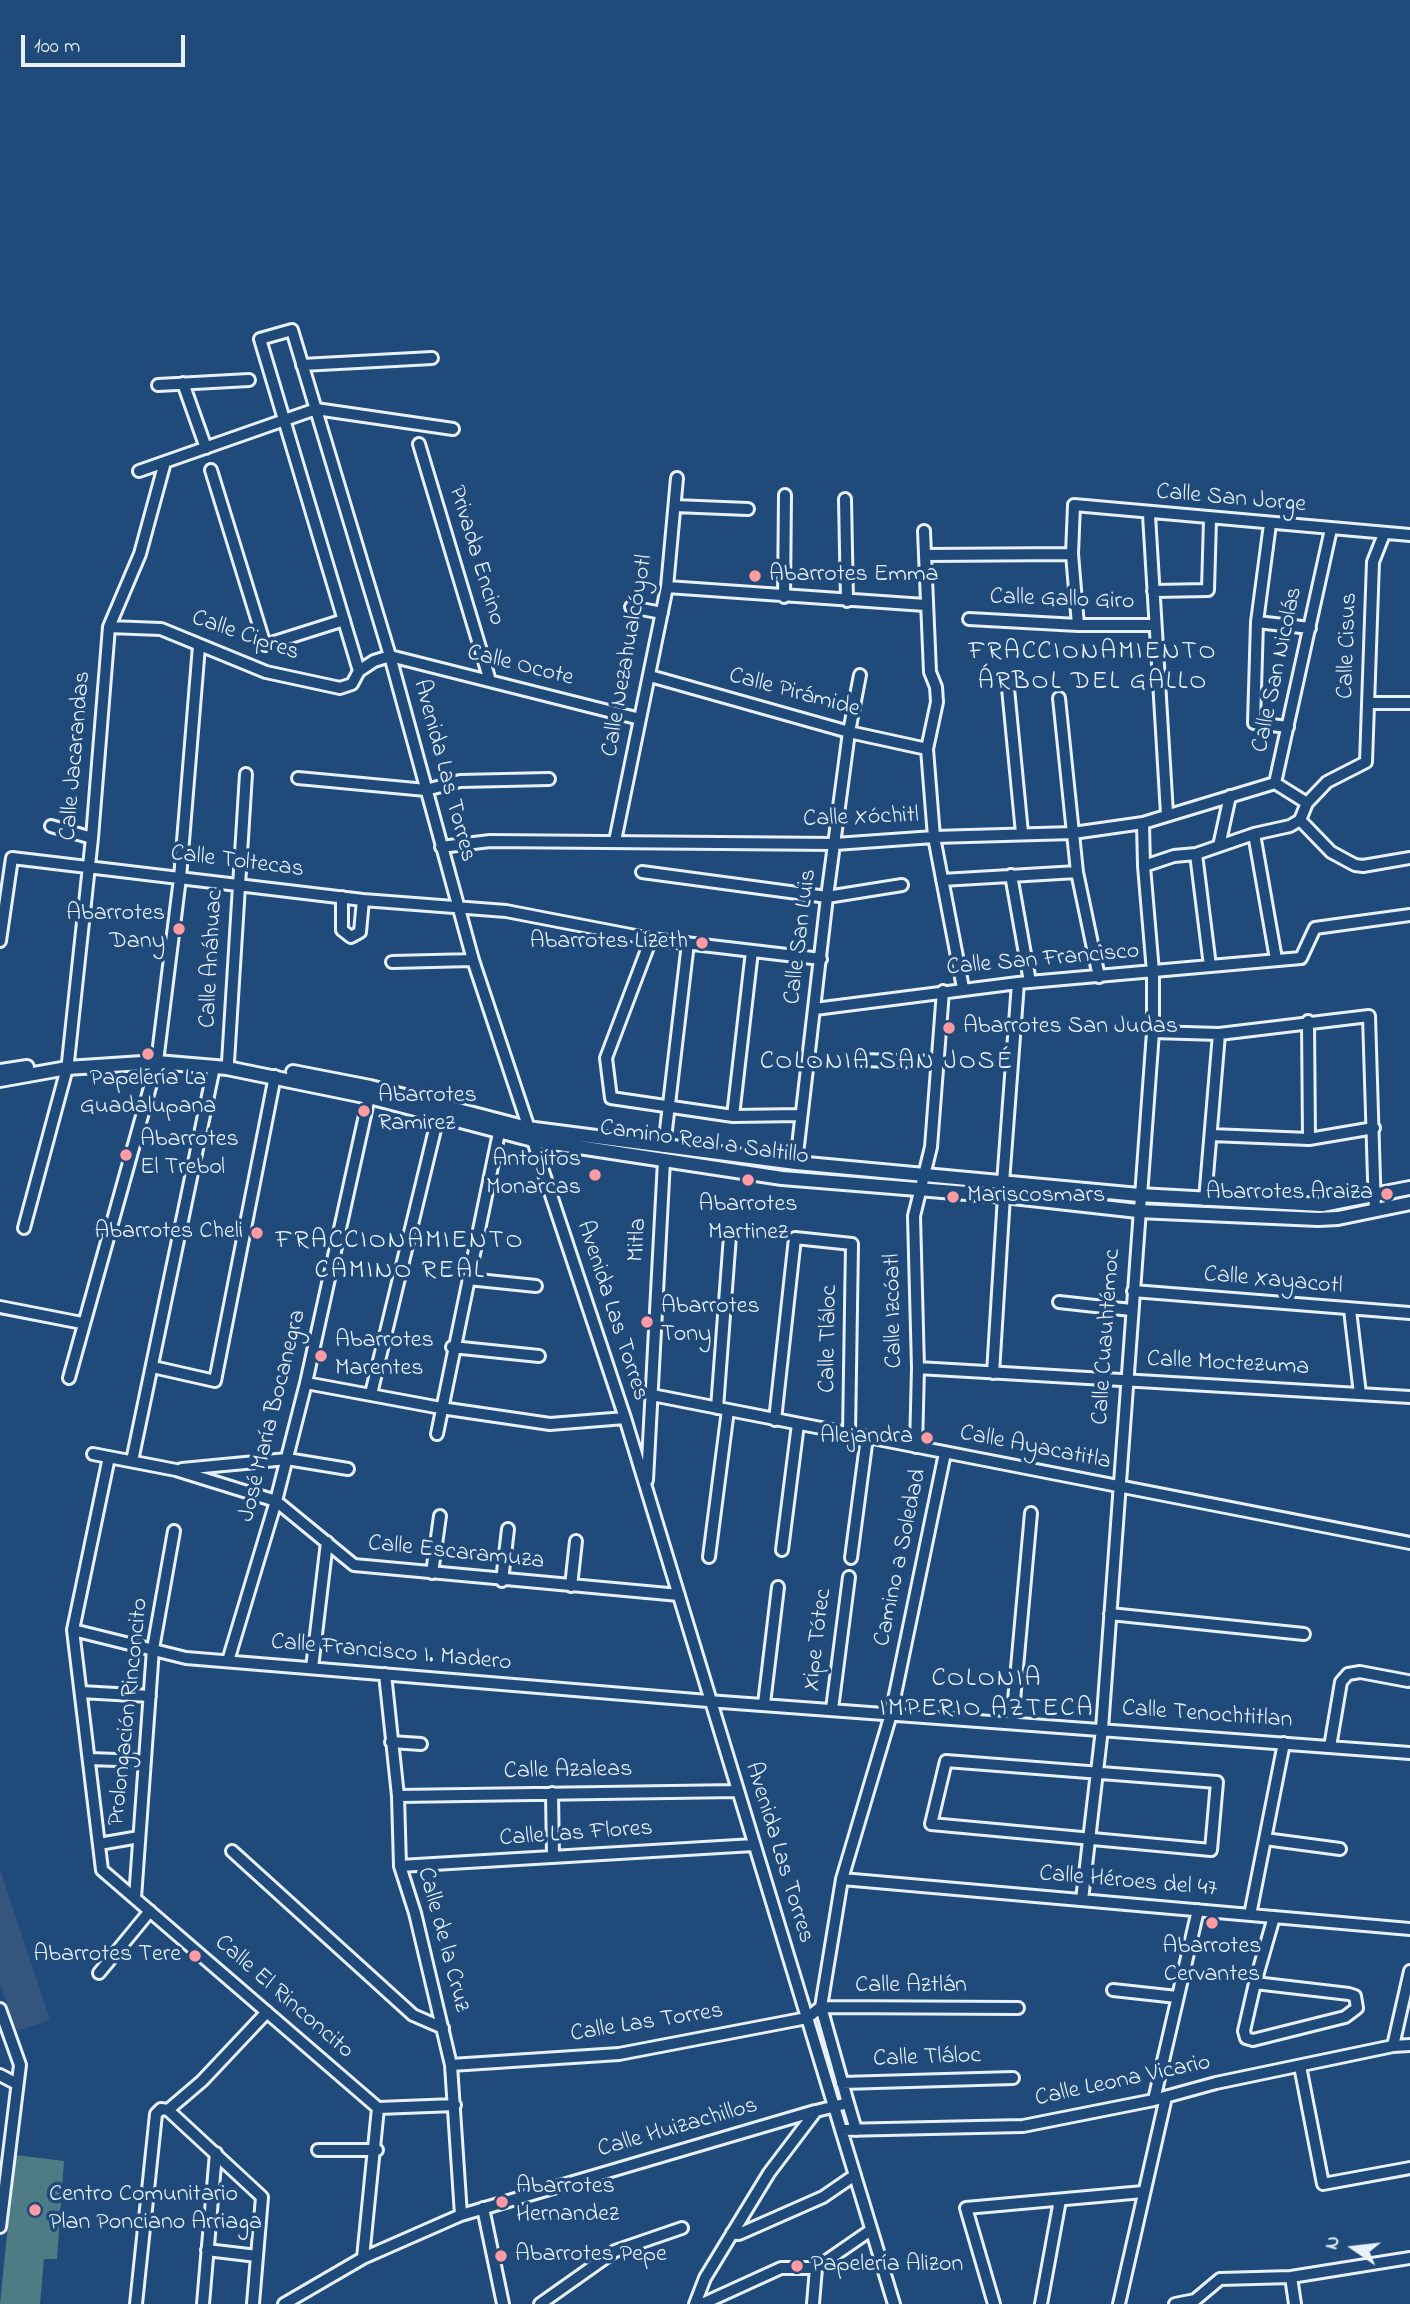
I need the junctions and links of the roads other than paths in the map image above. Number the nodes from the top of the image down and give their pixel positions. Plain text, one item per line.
1 (432, 358) dead end
2 (302, 365) junction
3 (249, 380) dead end
4 (183, 383) junction
5 (158, 385) dead end
6 (316, 409) junction
7 (286, 420) junction
8 (453, 429) dead end
9 (419, 443) dead end
10 (206, 448) junction
11 (165, 462) junction
12 (211, 470) dead end
13 (139, 471) dead end
14 (677, 478) dead end
15 (785, 495) dead end
16 (845, 499) dead end
17 (675, 506) junction
18 (748, 509) dead end
19 (1149, 515) junction
20 (1210, 519) junction
21 (1270, 524) junction
22 (1331, 529) junction
23 (924, 531) dead end
24 (1384, 534) junction
25 (1410, 536) edge
26 (1072, 554) junction
27 (925, 555) junction
28 (667, 587) junction
29 (1153, 591) junction
30 (784, 597) junction
31 (847, 601) junction
32 (925, 605) junction
33 (631, 607) dead end
34 (662, 613) junction
35 (969, 619) dead end
36 (344, 620) junction
37 (1256, 622) junction
38 (1078, 625) junction
39 (1155, 625) junction
40 (109, 627) junction
41 (1310, 628) junction
42 (199, 646) junction
43 (390, 656) junction
44 (359, 671) junction
45 (860, 675) dead end
46 (650, 676) junction
47 (1007, 678) dead end
48 (490, 681) junction
49 (1059, 698) dead end
50 (1368, 703) junction
51 (1410, 704) edge
52 (640, 719) junction
53 (1288, 727) junction
54 (849, 732) junction
55 (927, 749) junction
56 (246, 774) dead end
57 (298, 778) dead end
58 (549, 779) dead end
59 (1276, 783) junction
60 (426, 790) junction
61 (1230, 796) junction
62 (1307, 803) junction
63 (1167, 814) junction
64 (1300, 820) junction
65 (1143, 823) junction
66 (51, 825) dead end
67 (1022, 833) junction
68 (1073, 833) junction
69 (1254, 834) junction
70 (934, 837) junction
71 (92, 838) junction
72 (615, 841) junction
73 (835, 844) junction
74 (1219, 846) junction
75 (441, 847) junction
76 (1196, 855) junction
77 (1410, 858) edge
78 (1144, 866) junction
79 (88, 867) junction
80 (642, 872) dead end
81 (1077, 872) junction
82 (1011, 876) junction
83 (180, 878) junction
84 (942, 880) junction
85 (238, 885) junction
86 (902, 885) dead end
87 (342, 897) junction
88 (827, 897) junction
89 (363, 900) junction
90 (457, 906) junction
91 (1410, 915) edge
92 (651, 939) junction
93 (0, 941) edge
94 (688, 943) junction
95 (752, 951) junction
96 (821, 959) junction
97 (1276, 959) junction
98 (473, 960) junction
99 (392, 962) dead end
100 (1210, 966) junction
101 (1153, 972) junction
102 (1099, 977) junction
103 (1030, 982) junction
104 (1018, 983) junction
105 (963, 988) junction
106 (943, 990) junction
107 (814, 1009) junction
108 (1308, 1021) junction
109 (1153, 1032) junction
110 (1219, 1034) junction
111 (158, 1059) junction
112 (859, 1060) dead end
113 (228, 1062) junction
114 (939, 1062) junction
115 (67, 1065) junction
116 (214, 1067) junction
117 (0, 1070) edge
118 (275, 1076) junction
119 (0, 1080) edge
120 (369, 1097) junction
121 (668, 1106) junction
122 (801, 1115) junction
123 (439, 1116) junction
124 (733, 1116) junction
125 (500, 1126) junction
126 (527, 1128) junction
127 (1374, 1128) junction
128 (1211, 1135) junction
129 (1309, 1139) junction
130 (533, 1140) junction
131 (664, 1147) junction
132 (664, 1161) junction
133 (796, 1163) junction
134 (924, 1175) junction
135 (1410, 1188) edge
136 (920, 1189) junction
137 (1003, 1189) junction
138 (1139, 1195) junction
139 (1375, 1196) junction
140 (1205, 1200) junction
141 (1410, 1203) edge
142 (1138, 1211) junction
143 (1375, 1211) junction
144 (24, 1228) dead end
145 (730, 1236) dead end
146 (468, 1279) junction
147 (536, 1286) dead end
148 (1133, 1291) junction
149 (1059, 1302) dead end
150 (0, 1307) edge
151 (1131, 1310) junction
152 (1350, 1310) junction
153 (1410, 1313) edge
154 (82, 1323) junction
155 (453, 1347) junction
156 (539, 1356) dead end
157 (153, 1367) junction
158 (918, 1368) junction
159 (993, 1373) junction
160 (69, 1378) dead end
161 (1126, 1380) junction
162 (306, 1383) junction
163 (371, 1394) junction
164 (1360, 1394) junction
165 (652, 1395) junction
166 (1410, 1396) edge
167 (441, 1408) junction
168 (722, 1409) junction
169 (625, 1418) junction
170 (775, 1420) junction
171 (797, 1424) junction
172 (437, 1434) dead end
173 (849, 1434) junction
174 (867, 1437) junction
175 (916, 1447) junction
176 (945, 1453) junction
177 (93, 1454) dead end
178 (109, 1457) junction
179 (287, 1459) junction
180 (132, 1461) junction
181 (348, 1469) dead end
182 (176, 1470) junction
183 (1119, 1486) junction
184 (647, 1490) junction
185 (276, 1501) junction
186 (1031, 1513) dead end
187 (440, 1516) dead end
188 (508, 1529) dead end
189 (174, 1531) dead end
190 (576, 1541) dead end
191 (327, 1542) junction
192 (1410, 1543) edge
193 (782, 1550) dead end
194 (709, 1557) dead end
195 (851, 1558) dead end
196 (432, 1573) junction
197 (849, 1577) dead end
198 (502, 1581) junction
199 (571, 1586) junction
200 (778, 1587) dead end
201 (678, 1595) junction
202 (1110, 1614) junction
203 (73, 1630) junction
204 (1304, 1634) dead end
205 (153, 1649) junction
206 (228, 1661) junction
207 (312, 1668) junction
208 (385, 1674) junction
209 (1408, 1681) dead end
210 (81, 1692) junction
211 (150, 1696) junction
212 (708, 1701) junction
213 (764, 1704) junction
214 (832, 1709) junction
215 (891, 1714) junction
216 (1012, 1723) junction
217 (1102, 1730) junction
218 (391, 1742) junction
219 (1284, 1743) junction
220 (421, 1744) dead end
221 (1330, 1746) junction
222 (1410, 1753) edge
223 (89, 1759) junction
224 (145, 1761) junction
225 (1097, 1772) junction
226 (738, 1791) junction
227 (552, 1793) junction
228 (398, 1796) junction
229 (139, 1837) junction
230 (1265, 1839) junction
231 (1089, 1841) junction
232 (99, 1844) junction
233 (754, 1845) junction
234 (1340, 1849) dead end
235 (232, 1851) dead end
236 (553, 1857) junction
237 (400, 1866) junction
238 (842, 1880) junction
239 (135, 1898) junction
240 (1082, 1900) junction
241 (1198, 1910) junction
242 (150, 1912) junction
243 (1250, 1915) junction
244 (1274, 1917) junction
245 (1410, 1928) edge
246 (1410, 1971) edge
247 (99, 1973) dead end
248 (1255, 1983) junction
249 (1113, 1990) dead end
250 (1177, 1997) junction
251 (821, 2007) junction
252 (1018, 2008) dead end
253 (0, 2009) edge
254 (267, 2012) junction
255 (807, 2018) junction
256 (443, 2028) junction
257 (1410, 2045) edge
258 (1393, 2046) junction
259 (451, 2065) junction
260 (1300, 2066) junction
261 (0, 2075) edge
262 (1013, 2078) dead end
263 (842, 2083) junction
264 (17, 2084) junction
265 (1160, 2099) junction
266 (848, 2103) junction
267 (454, 2105) junction
268 (834, 2107) junction
269 (378, 2108) junction
270 (168, 2110) junction
271 (816, 2111) junction
272 (841, 2130) junction
273 (856, 2130) junction
274 (318, 2150) dead end
275 (377, 2150) junction
276 (216, 2153) junction
277 (4, 2160) edge
278 (1410, 2168) edge
279 (855, 2175) junction
280 (1143, 2192) junction
281 (1060, 2200) junction
282 (483, 2208) junction
283 (461, 2215) junction
284 (0, 2227) edge
285 (682, 2228) dead end
286 (871, 2230) junction
287 (732, 2233) junction
288 (207, 2250) junction
289 (257, 2256) junction
290 (363, 2258) junction
291 (1410, 2258) edge
292 (816, 2267) junction
293 (1291, 2277) junction
294 (136, 2304) edge
295 (202, 2304) edge
296 (253, 2304) edge
297 (284, 2304) edge
298 (503, 2304) edge
299 (540, 2304) edge
300 (695, 2304) edge
301 (702, 2304) edge
302 (813, 2304) edge
303 (894, 2304) edge
304 (994, 2304) edge
305 (1041, 2304) edge
306 (1119, 2304) edge
307 (1175, 2304) edge
308 (1295, 2304) edge

1 - 2 street
2 - 6 street, Avenida Las Torres
2 - 7 street, Avenida Las Torres
3 - 4 street
4 - 5 street
4 - 10 street
6 - 7 street
6 - 8 street
6 - 43 street, Avenida Las Torres
7 - 10 street
7 - 36 street
9 - 48 street, Privada Encino
10 - 11 street
11 - 13 street
11 - 40 street, Calle Jacarandas
12 - 36 street
14 - 17 street, Calle Nezahualcóyotl
15 - 30 street
16 - 31 street
17 - 18 street
17 - 28 street, Calle Nezahualcóyotl
19 - 20 street, Calle San Jorge
19 - 26 street, Calle San Jorge
19 - 29 street
20 - 21 street, Calle San Jorge
20 - 29 street, Calle Gallo Giro
21 - 22 street, Calle San Jorge
21 - 37 street
22 - 24 street, Calle San Jorge
22 - 41 street, Calle San Nicolás
23 - 27 street
24 - 25 street, Calle San Jorge
24 - 50 street, Calle Cisus
26 - 27 street
26 - 38 street
27 - 32 street
28 - 30 street
28 - 34 street, Calle Nezahualcóyotl
29 - 39 street
30 - 31 street
31 - 32 street
32 - 55 street
33 - 34 street
34 - 46 street, Calle Nezahualcóyotl
35 - 38 street, Calle Gallo Giro
36 - 44 street
37 - 41 street
37 - 53 street
38 - 39 street, Calle Gallo Giro
39 - 63 street
40 - 42 street, Calle Cipres
40 - 71 street, Calle Jacarandas
41 - 53 street, Calle San Nicolás
42 - 44 street, Calle Cipres
42 - 83 street
43 - 44 street
43 - 48 street, Calle Ocote
43 - 60 street, Avenida Las Torres
45 - 54 street, Calle San Luis
46 - 52 street, Calle Nezahualcóyotl
46 - 54 street, Calle Pirámide
47 - 67 street
48 - 52 street, Calle Ocote
49 - 68 street
50 - 51 street
50 - 62 street, Calle Cisus
52 - 72 street, Calle Nezahualcóyotl
53 - 59 street, Calle San Nicolás
54 - 55 street, Calle Pirámide
54 - 73 street, Calle San Luis
55 - 70 street
56 - 85 street, Calle Anáhuac
57 - 60 street
58 - 60 street
59 - 61 street, Calle Xóchitl
59 - 62 street, Calle San Nicolás
60 - 75 street, Avenida Las Torres
61 - 63 street, Calle Xóchitl
61 - 74 street
62 - 64 street
63 - 65 street, Calle Xóchitl
64 - 69 street
64 - 77 street
65 - 68 street, Calle Xóchitl
65 - 78 street, Calle Cuauhtémoc
66 - 71 street
67 - 68 street, Calle Xóchitl
67 - 70 street, Calle Xóchitl
68 - 81 street
69 - 74 street
69 - 97 street
70 - 73 street, Calle Xóchitl
70 - 84 street
71 - 79 street, Calle Jacarandas
72 - 73 street, Calle Xóchitl
72 - 75 street, Calle Xóchitl
73 - 88 street, Calle San Luis
74 - 76 street
75 - 90 street, Avenida Las Torres
76 - 78 street
76 - 100 street
78 - 101 street, Calle Cuauhtémoc
79 - 83 street, Calle Toltecas
79 - 93 street, Calle Toltecas
79 - 115 street, Calle Jacarandas
80 - 88 street
81 - 82 street
81 - 102 street
82 - 84 street
82 - 103 street
83 - 85 street, Calle Toltecas
83 - 111 street
84 - 105 street
85 - 87 street, Calle Toltecas
85 - 113 street, Calle Anáhuac
86 - 88 street
87 - 89 street, Calle Toltecas
87 - 89 street
88 - 96 street, Calle San Luis
89 - 90 street, Calle Toltecas
90 - 92 street, Calle Toltecas
90 - 98 street, Avenida Las Torres
91 - 97 street, Calle San Francisco
92 - 94 street, Calle Toltecas
92 - 121 street
94 - 95 street, Calle Toltecas
94 - 121 street
95 - 96 street, Calle Toltecas
95 - 124 street
96 - 107 street, Calle San Luis
97 - 100 street, Calle San Francisco
98 - 99 street
98 - 126 street, Avenida Las Torres
100 - 101 street, Calle San Francisco
101 - 102 street, Calle San Francisco
101 - 109 street, Calle Cuauhtémoc
102 - 103 street, Calle San Francisco
103 - 104 street, Calle San Francisco
104 - 105 street, Calle San Francisco
104 - 137 street
105 - 106 street, Calle San Francisco
106 - 107 street, Calle San Francisco
106 - 114 street, Calle Izcóatl
107 - 122 street, Calle San Luis
108 - 110 street
108 - 127 street
108 - 129 street
109 - 110 street
109 - 138 street, Calle Cuauhtémoc
110 - 128 street
111 - 113 street, Camino Real a Saltillo
111 - 115 street, Camino Real a Saltillo
111 - 116 street, Camino Real a Saltillo
111 - 154 street
112 - 114 street
113 - 125 street, Camino Real a Saltillo
114 - 134 street, Calle Izcóatl
115 - 117 street, Camino Real a Saltillo
115 - 119 street, Camino Real a Saltillo
115 - 144 street, Calle Jacarandas
116 - 118 street, Camino Real a Saltillo
116 - 157 street
118 - 120 street, Camino Real a Saltillo
118 - 157 street
120 - 123 street, Camino Real a Saltillo
120 - 162 street, José María Bocanegra
121 - 124 street
121 - 131 street
122 - 124 street
122 - 133 street, Calle San Luis
123 - 125 street, Camino Real a Saltillo
123 - 163 street
125 - 126 street, Camino Real a Saltillo
125 - 130 street, Camino Real a Saltillo
125 - 146 street
126 - 130 street, Avenida Las Torres
126 - 131 street, Camino Real a Saltillo
127 - 129 street
127 - 139 street
128 - 129 street
128 - 140 street
130 - 132 street, Camino Real a Saltillo
130 - 169 street, Avenida Las Torres
131 - 133 street, Camino Real a Saltillo
132 - 136 street, Camino Real a Saltillo
132 - 165 street, Mitla
133 - 134 street, Camino Real a Saltillo
134 - 136 street, Calle Izcóatl
134 - 137 street, Camino Real a Saltillo
135 - 139 street, Camino Real a Saltillo
136 - 137 street, Camino Real a Saltillo
136 - 158 street, Calle Izcóatl
137 - 138 street, Camino Real a Saltillo
137 - 142 street, Camino Real a Saltillo
137 - 159 street
138 - 140 street, Camino Real a Saltillo
138 - 142 street, Calle Cuauhtémoc
139 - 140 street, Camino Real a Saltillo
139 - 143 street
141 - 143 street, Camino Real a Saltillo
142 - 143 street, Camino Real a Saltillo
142 - 148 street, Calle Cuauhtémoc
145 - 168 street
146 - 147 street
146 - 155 street
148 - 151 street, Calle Cuauhtémoc
148 - 152 street, Calle Xayacotl
149 - 151 street
150 - 154 street
151 - 161 street, Calle Cuauhtémoc
152 - 153 street, Calle Xayacotl
152 - 164 street
154 - 160 street
155 - 156 street
155 - 167 street
157 - 180 street
158 - 159 street, Calle Moctezuma
158 - 175 street, Calle Izcóatl
159 - 161 street, Calle Moctezuma
161 - 164 street, Calle Moctezuma
161 - 183 street, Calle Cuauhtémoc
162 - 163 street
162 - 179 street, José María Bocanegra
163 - 167 street
164 - 166 street, Calle Moctezuma
165 - 168 street, Calle Ayacatitla
165 - 184 street, Mitla
167 - 169 street
167 - 172 street
168 - 170 street, Calle Ayacatitla
168 - 194 street
169 - 184 street, Avenida Las Torres
170 - 171 street, Calle Ayacatitla
170 - 173 street, Calle Tláloc
171 - 173 street, Calle Ayacatitla
171 - 193 street
173 - 174 street, Calle Ayacatitla
174 - 175 street, Calle Ayacatitla
174 - 195 street
175 - 176 street, Calle Ayacatitla
176 - 183 street, Calle Ayacatitla
176 - 215 street, Camino a Soledad
177 - 178 street, Calle Escaramuza
178 - 180 street, Calle Escaramuza
178 - 203 street
179 - 181 street
179 - 182 street
179 - 185 street, José María Bocanegra
180 - 182 street, Calle Escaramuza
182 - 185 street, Calle Escaramuza
183 - 192 street, Calle Ayacatitla
183 - 202 street, Calle Cuauhtémoc
184 - 201 street, Avenida Las Torres
185 - 191 street, Calle Escaramuza
185 - 206 street, José María Bocanegra
186 - 216 street
187 - 196 street
188 - 198 street
189 - 205 street, Prolongación Rinconcito
190 - 199 street
191 - 196 street, Calle Escaramuza
191 - 207 street
196 - 198 street, Calle Escaramuza
197 - 214 street, Xipe Tótec
198 - 199 street, Calle Escaramuza
199 - 201 street, Calle Escaramuza
200 - 213 street
201 - 212 street, Avenida Las Torres
202 - 204 street
202 - 217 street, Calle Cuauhtémoc
203 - 205 street, Calle Francisco I. Madero
203 - 210 street
205 - 206 street, Calle Francisco I. Madero
205 - 211 street, Prolongación Rinconcito
206 - 207 street, Calle Francisco I. Madero
207 - 208 street, Calle Francisco I. Madero
208 - 212 street, Calle Francisco I. Madero
208 - 218 street, Calle de la Cruz
209 - 221 street
210 - 211 street
210 - 223 street
211 - 224 street, Prolongación Rinconcito
212 - 213 street, Calle Tenochtitlan
212 - 226 street, Avenida Las Torres
213 - 214 street, Calle Tenochtitlan
214 - 215 street, Calle Tenochtitlan
215 - 216 street, Calle Tenochtitlan
215 - 238 street, Camino a Soledad
216 - 217 street, Calle Tenochtitlan
217 - 219 street, Calle Tenochtitlan
217 - 225 street, Calle Cuauhtémoc
218 - 220 street
218 - 228 street, Calle de la Cruz
219 - 221 street, Calle Tenochtitlan
219 - 230 street
221 - 222 street, Calle Tenochtitlan
223 - 224 street
223 - 232 street
224 - 229 street, Prolongación Rinconcito
225 - 231 street, Calle Cuauhtémoc
225 - 231 street
225 - 231 street
226 - 227 street, Calle Azaleas
226 - 233 street, Avenida Las Torres
227 - 228 street, Calle Azaleas
227 - 236 street
228 - 237 street, Calle de la Cruz
229 - 232 street
229 - 239 street, Prolongación Rinconcito
230 - 234 street
230 - 243 street
231 - 240 street, Calle Cuauhtémoc
232 - 239 street, Calle El Rinconcito
233 - 236 street, Calle Las Flores
233 - 255 street, Avenida Las Torres
235 - 256 street
236 - 237 street, Calle Las Flores
237 - 256 street, Calle de la Cruz
238 - 240 street, Calle Héroes del 47
238 - 251 street, Camino a Soledad
239 - 242 street, Calle El Rinconcito
240 - 241 street, Calle Héroes del 47
241 - 243 street, Calle Héroes del 47
241 - 250 street
242 - 247 street
242 - 254 street, Calle El Rinconcito
243 - 244 street, Calle Héroes del 47
244 - 245 street, Calle Héroes del 47
244 - 248 street
246 - 258 street
248 - 248 street
249 - 250 street
250 - 265 street
251 - 252 street, Calle Aztlán
251 - 255 street, Calle Aztlán
251 - 263 street
253 - 264 street
254 - 269 street, Calle El Rinconcito
254 - 270 street
255 - 259 street, Calle Las Torres
255 - 268 street, Avenida Las Torres
256 - 259 street, Calle de la Cruz
257 - 258 street, Calle Leona Vicario
258 - 260 street, Calle Leona Vicario
259 - 267 street, Calle de la Cruz
260 - 265 street, Calle Leona Vicario
260 - 278 street
261 - 264 street
262 - 263 street, Calle Tláloc
263 - 266 street
264 - 277 street
265 - 273 street, Calle Leona Vicario
265 - 280 street
266 - 268 street, Calle Huizachillos
266 - 273 street
267 - 269 street
267 - 283 street, Calle de la Cruz
268 - 271 street, Calle Huizachillos
268 - 272 street, Avenida Las Torres
269 - 275 street
270 - 276 street
270 - 294 street
271 - 282 street, Calle Huizachillos
271 - 287 street
272 - 273 street, Calle Leona Vicario
272 - 279 street, Avenida Las Torres
274 - 275 street
275 - 290 street
276 - 288 street
276 - 289 street
277 - 284 street
279 - 286 street, Avenida Las Torres
279 - 287 street
280 - 281 street
280 - 306 street
281 - 304 street
281 - 305 street
282 - 283 street, Calle Huizachillos
282 - 298 street
283 - 290 street, Calle Huizachillos
285 - 299 street
286 - 292 street
286 - 303 street, Avenida Las Torres
287 - 300 street
288 - 289 street
288 - 295 street
289 - 296 street
290 - 297 street, Calle Huizachillos
291 - 293 street
292 - 301 street
292 - 302 street
293 - 307 street
293 - 308 street

